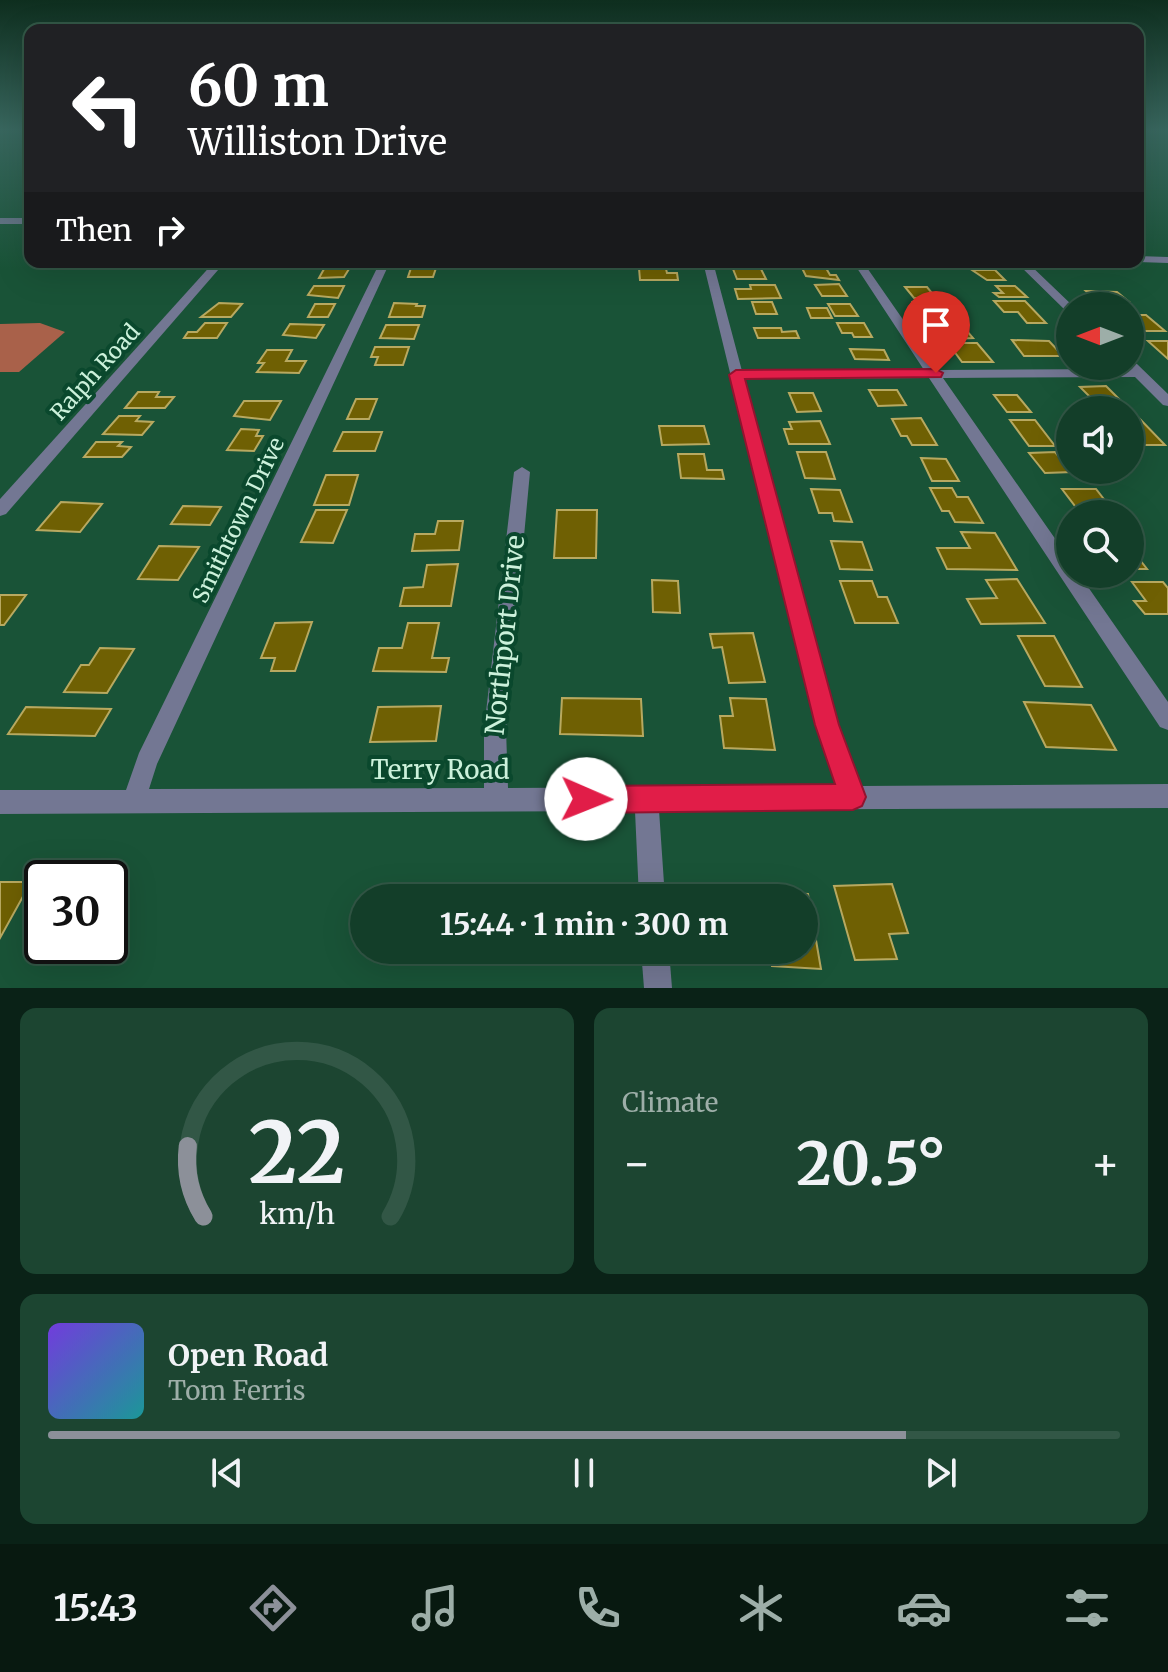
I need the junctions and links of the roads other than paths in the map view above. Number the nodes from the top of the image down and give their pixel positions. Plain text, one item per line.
1 (0, 221) edge
2 (24, 221) edge
3 (1144, 259) edge
4 (1168, 260) edge
5 (215, 268) edge
6 (382, 268) edge
7 (709, 268) edge
8 (862, 268) edge
9 (1027, 268) edge
10 (1056, 296) edge
11 (1056, 371) edge
12 (936, 373) junction
13 (736, 375) junction
14 (1144, 379) edge
15 (1168, 402) edge
16 (522, 472) dead end
17 (0, 510) edge
18 (1168, 720) edge
19 (1168, 796) edge
20 (853, 797) junction
21 (496, 798) junction
22 (134, 800) junction
23 (646, 800) junction
24 (0, 802) edge
25 (651, 884) edge
26 (656, 964) edge
27 (658, 988) edge

1 - 2 street
3 - 4 street
5 - 17 street, Ralph Road
6 - 22 street, Smithtown Drive
7 - 13 street
8 - 12 street
9 - 10 street
11 - 12 street
12 - 13 street
12 - 18 street
13 - 20 street
14 - 15 street
16 - 21 street, Northport Drive
19 - 20 street, Terry Road
20 - 23 street, Terry Road
21 - 22 street, Terry Road
21 - 23 street, Terry Road
22 - 24 street, Terry Road
23 - 25 street
26 - 27 street

